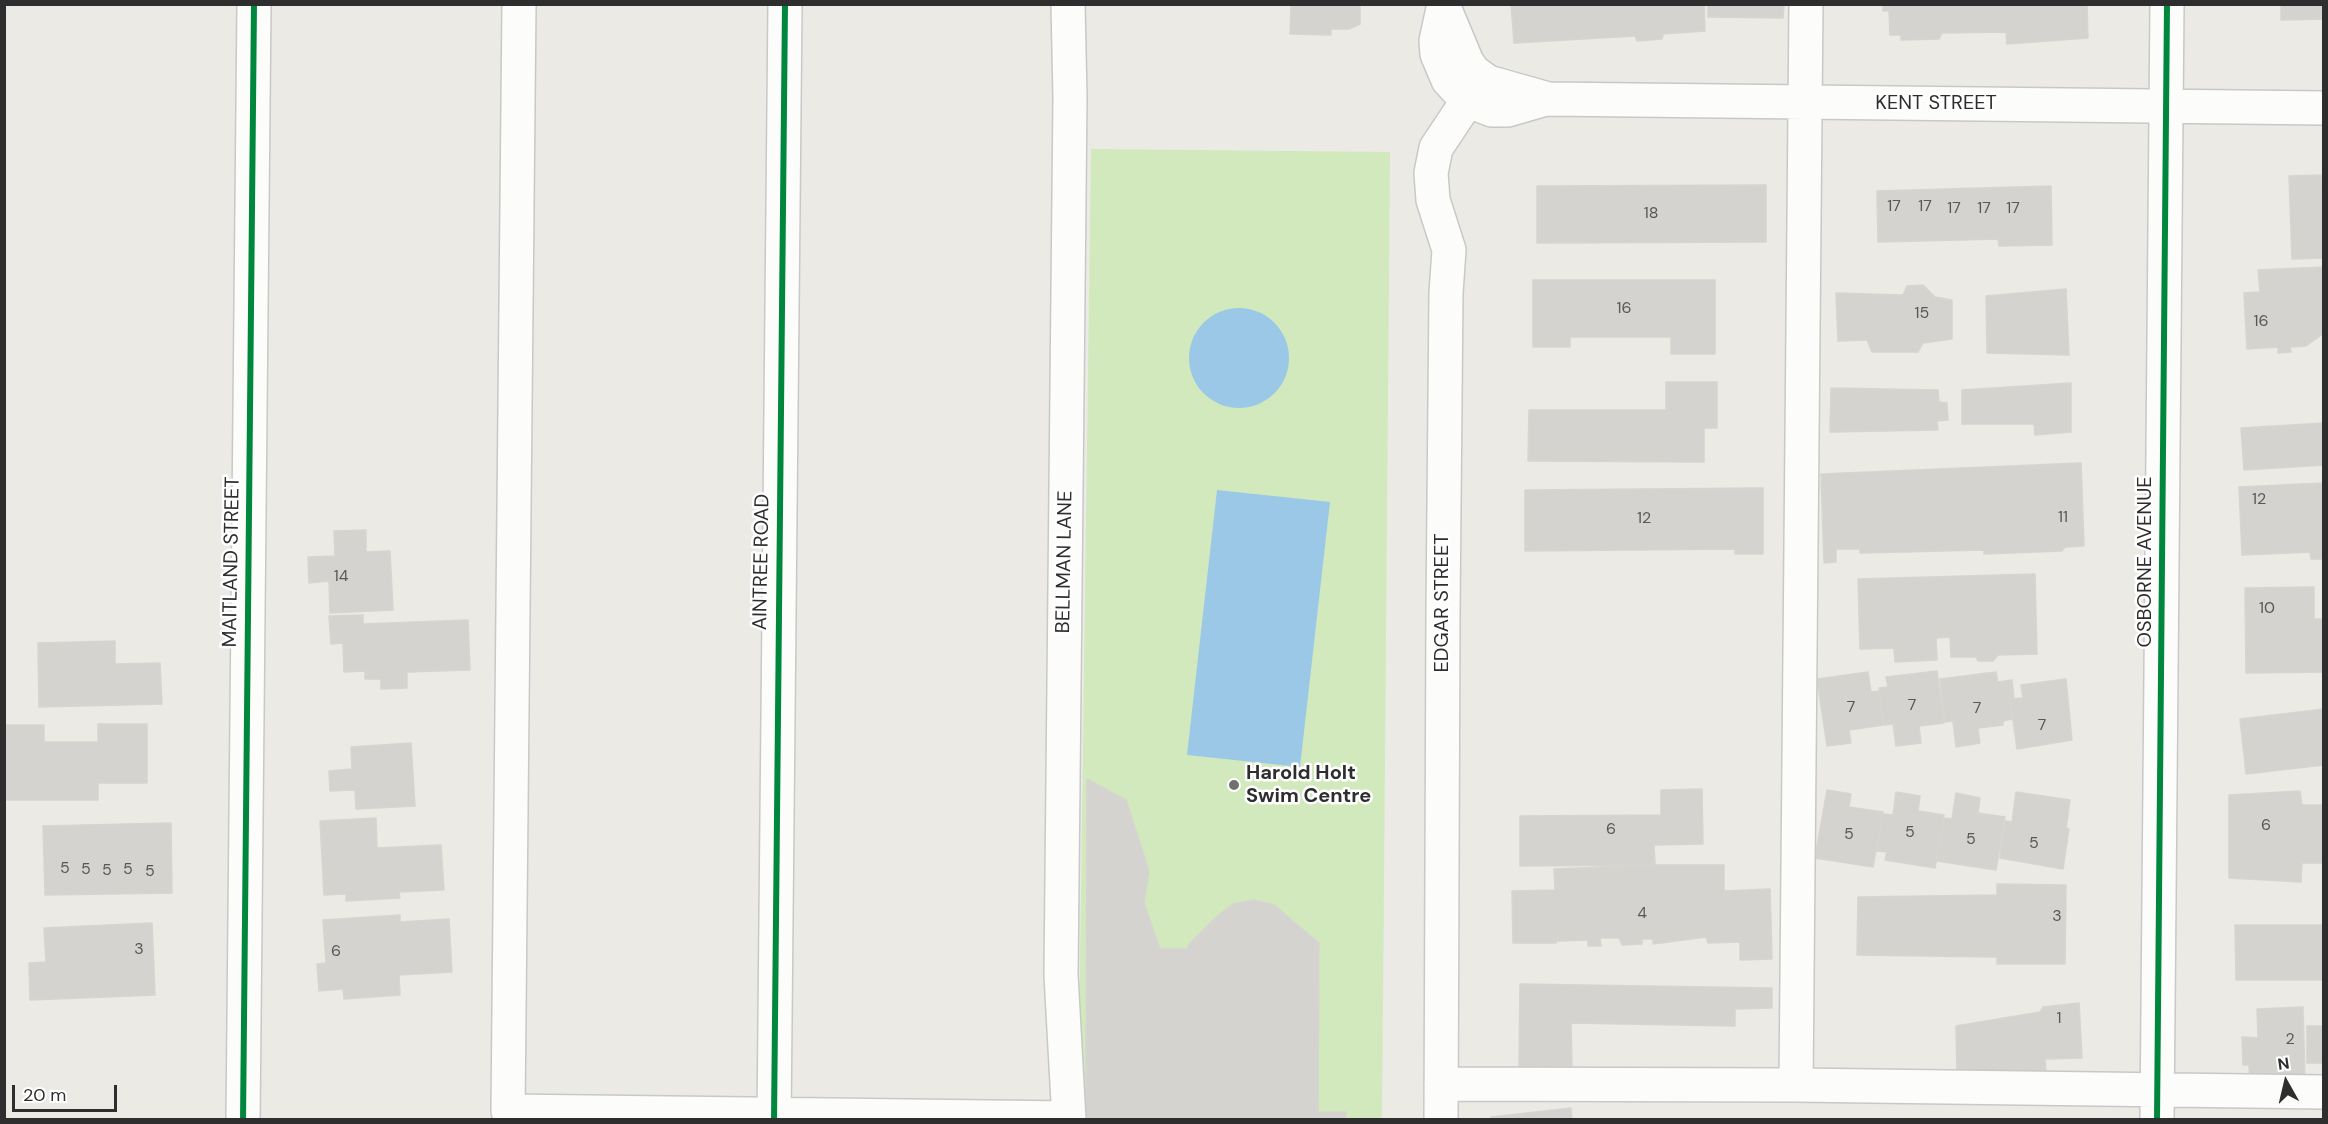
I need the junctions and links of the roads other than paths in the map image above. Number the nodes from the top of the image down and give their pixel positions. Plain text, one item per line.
1 (254, 4) edge
2 (519, 4) edge
3 (784, 4) edge
4 (1068, 4) edge
5 (1806, 4) edge
6 (2167, 4) edge
7 (1444, 6) edge
8 (1475, 89) junction
9 (1805, 103) junction
10 (2167, 106) junction
11 (2324, 108) edge
12 (1441, 1084) junction
13 (1796, 1085) junction
14 (2324, 1092) edge
15 (2157, 1105) edge
16 (774, 1117) edge
17 (243, 1119) edge
18 (1070, 1119) edge
19 (1441, 1119) edge

1 - 17 street, MAITLAND STREET
2 - 16 street
3 - 16 street, AINTREE ROAD
4 - 18 street, BELLMAN LANE
5 - 9 street
6 - 10 street, OSBORNE AVENUE
7 - 8 street
8 - 9 street, KENT STREET
8 - 12 street, EDGAR STREET
9 - 10 street, KENT STREET
9 - 13 street
10 - 11 street, KENT STREET
10 - 15 street, OSBORNE AVENUE
12 - 13 street
12 - 19 street, EDGAR STREET
13 - 15 street
14 - 15 street
16 - 18 street

